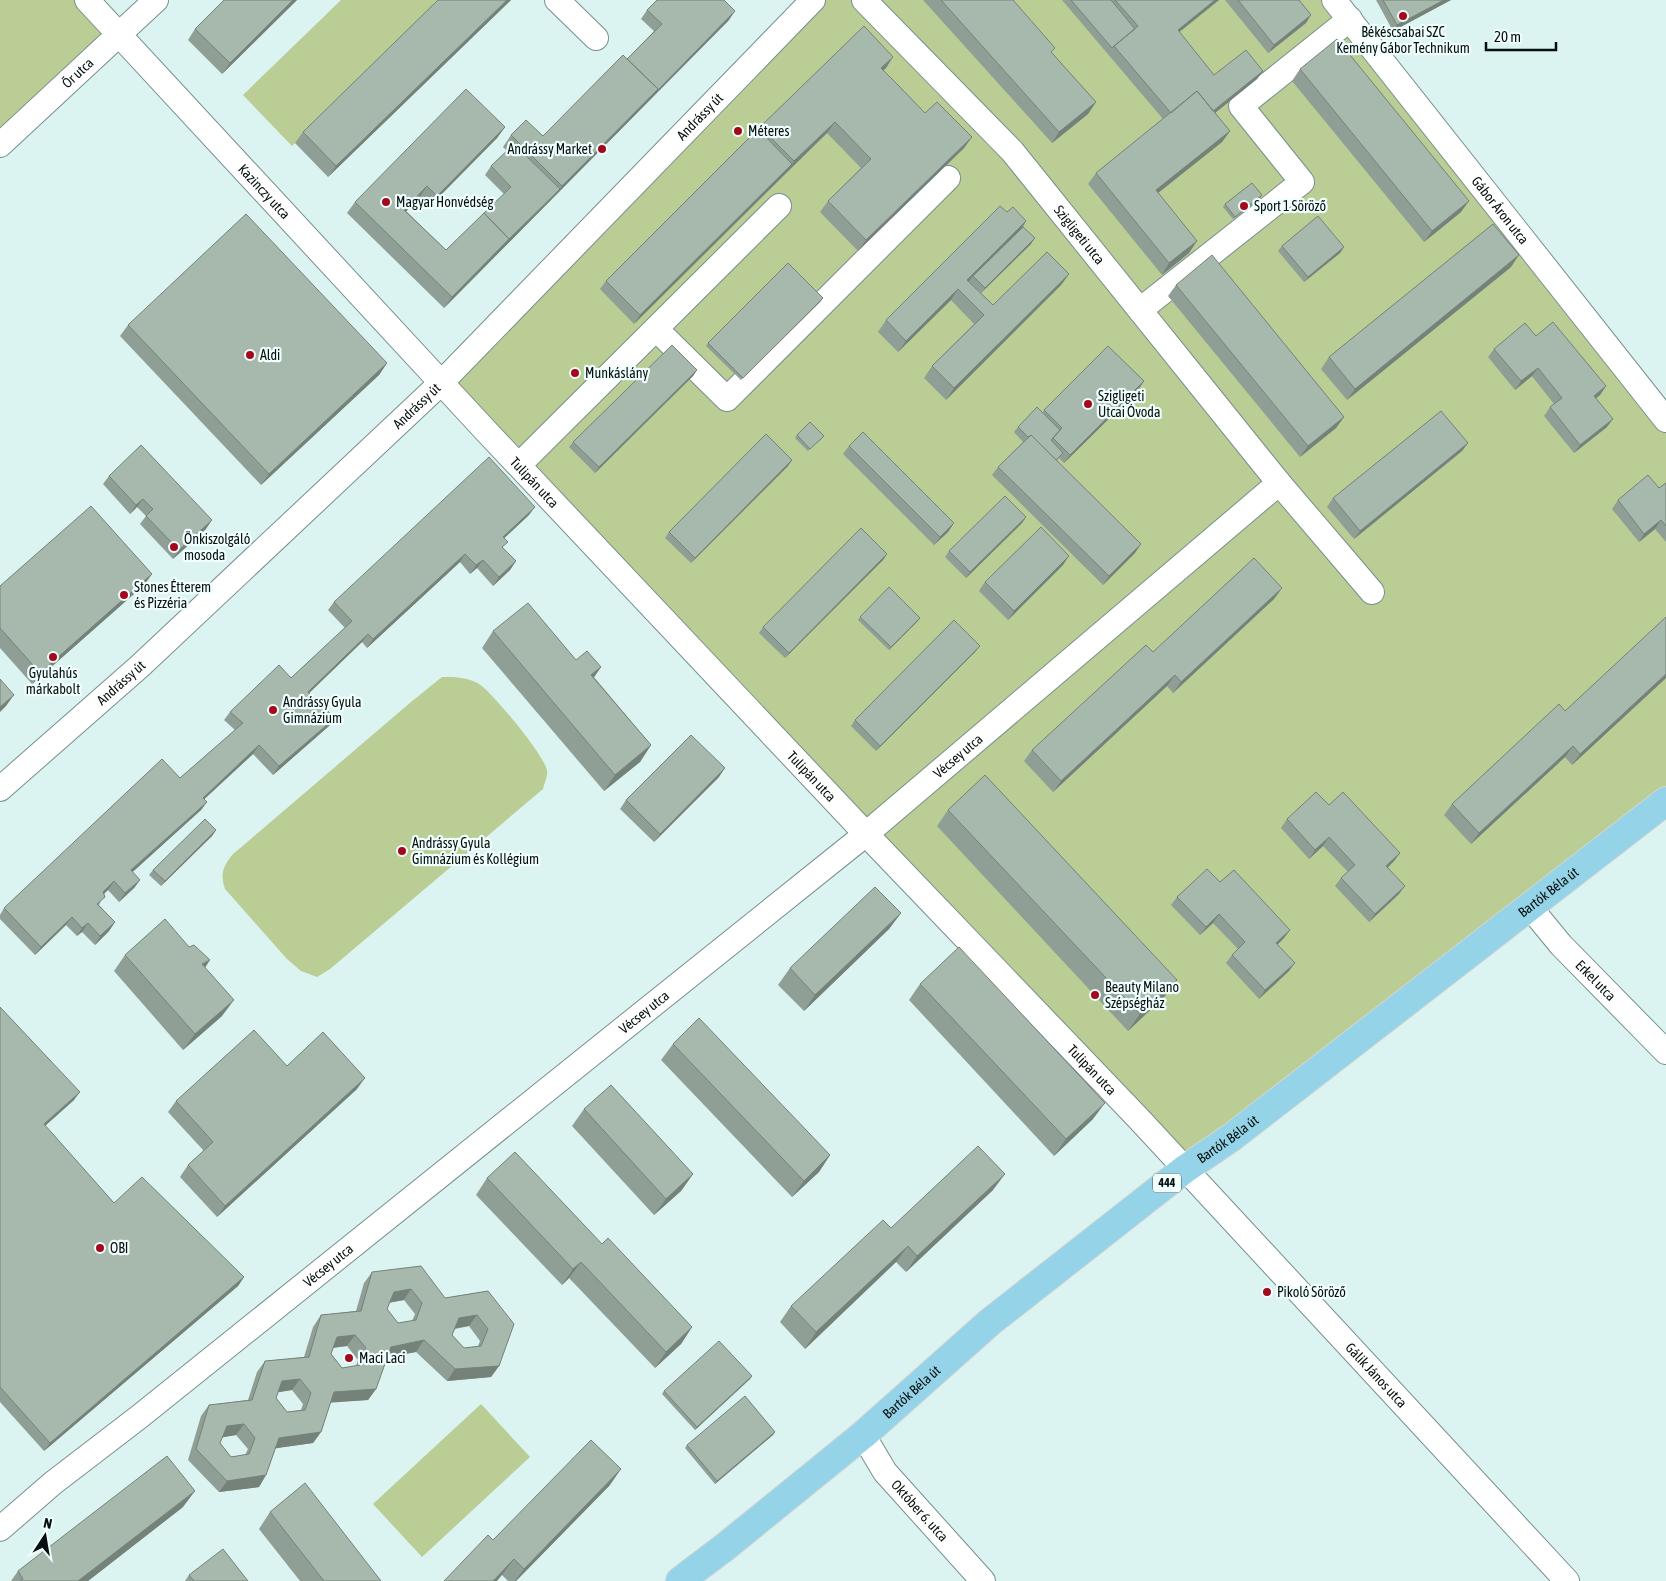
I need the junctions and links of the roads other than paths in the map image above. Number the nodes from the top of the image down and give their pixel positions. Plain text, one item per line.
1 (87, 0) edge
2 (156, 0) edge
3 (557, 0) edge
4 (813, 0) edge
5 (864, 0) edge
6 (1334, 0) edge
7 (1350, 19) junction
8 (119, 34) junction
9 (596, 38) dead end
10 (0, 146) edge
11 (948, 178) edge
12 (779, 206) dead end
13 (1140, 310) junction
14 (656, 329) junction
15 (441, 383) junction
16 (1666, 420) edge
17 (519, 466) junction
18 (1279, 483) junction
19 (1372, 592) dead end
20 (0, 789) edge
21 (1666, 801) edge
22 (866, 834) junction
23 (1529, 906) junction
24 (1666, 1052) edge
25 (1185, 1169) junction
26 (863, 1435) junction
27 (0, 1529) edge
28 (680, 1581) edge
29 (983, 1581) edge
30 (1567, 1581) edge

1 - 8 street, Kazinczy utca
2 - 8 street, Őr utca
3 - 9 street
4 - 15 street, Andrássy út
5 - 13 street, Szigligeti utca
6 - 7 street, Gábor Áron utca
7 - 13 street
7 - 16 street, Gábor Áron utca
8 - 10 street, Őr utca
8 - 15 street, Kazinczy utca
11 - 14 street
12 - 14 street
13 - 18 street, Szigligeti utca
14 - 17 street
15 - 17 street, Tulipán utca
15 - 20 street, Andrássy út
17 - 22 street, Tulipán utca
18 - 19 street, Szigligeti utca
18 - 22 street, Vécsey utca
21 - 23 main road, Bartók Béla út / 444
22 - 25 street, Tulipán utca
22 - 27 street, Vécsey utca
23 - 24 street, Erkel utca
23 - 25 main road, Bartók Béla út / 444
25 - 26 main road, Bartók Béla út / 444
25 - 30 street, Gálik János utca
26 - 28 main road, Bartók Béla út / 444
26 - 29 street, Október 6. utca

